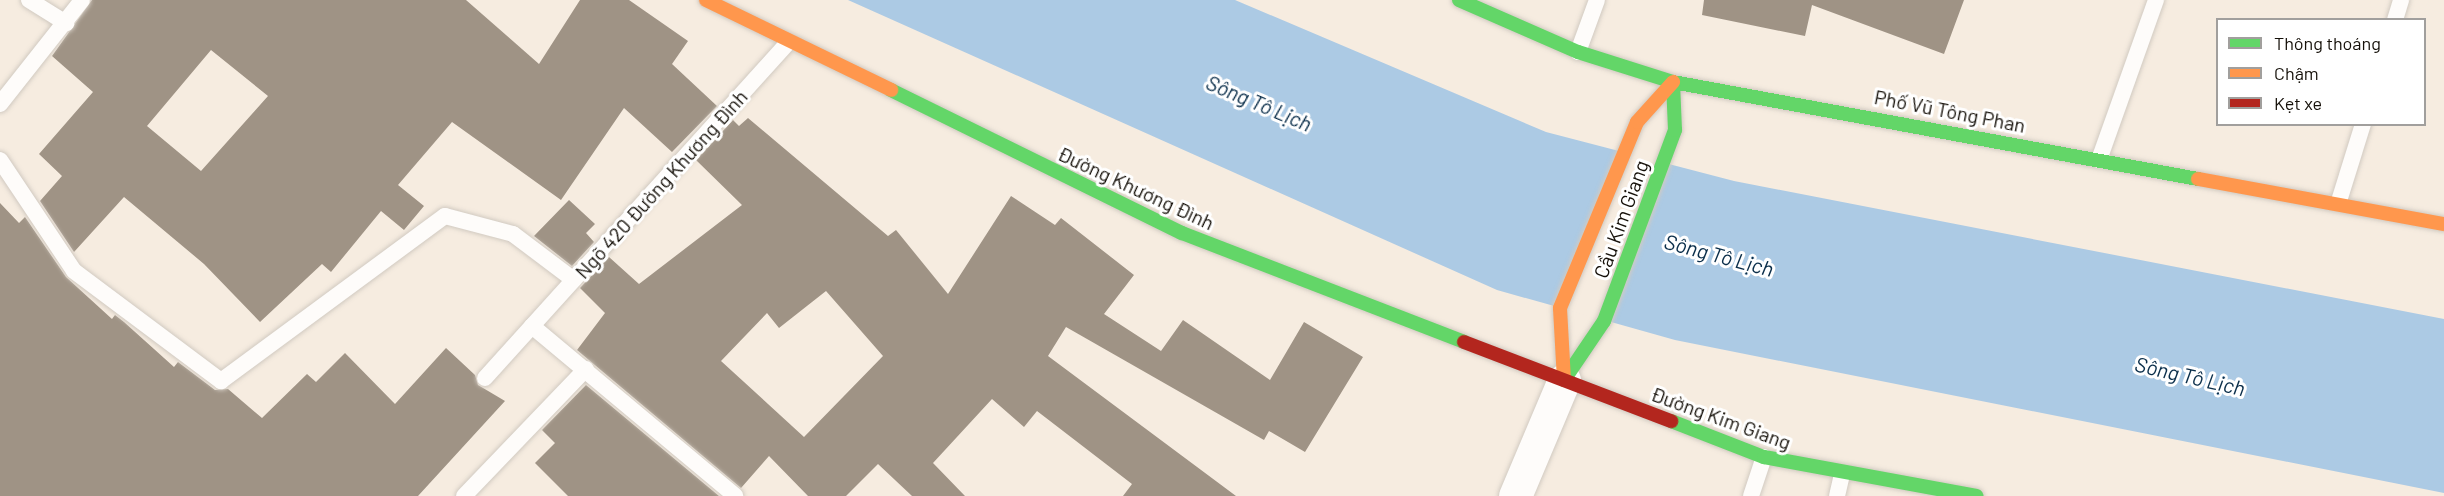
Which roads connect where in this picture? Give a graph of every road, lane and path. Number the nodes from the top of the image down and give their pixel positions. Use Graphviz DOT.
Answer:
graph roads {
  1 [pos="29,0"];
  2 [pos="82,0"];
  3 [pos="706,0"];
  4 [pos="1460,0"];
  5 [pos="1597,0"];
  6 [pos="2156,0"];
  7 [pos="2401,0"];
  8 [pos="2396,18"];
  9 [pos="66,23"];
  10 [pos="789,42"];
  11 [pos="1578,52"];
  12 [pos="1673,81"];
  13 [pos="0,104"];
  14 [pos="2362,126"];
  15 [pos="0,160"];
  16 [pos="2099,160"];
  17 [pos="2339,201"];
  18 [pos="2444,224"];
  19 [pos="574,280"];
  20 [pos="532,326"];
  21 [pos="586,369"];
  22 [pos="485,378"];
  23 [pos="1564,380"];
  24 [pos="1764,457"];
  25 [pos="1842,475"];
  26 [pos="1954,494"];
  27 [pos="464,496"];
  28 [pos="735,496"];
  29 [pos="1515,496"];
  30 [pos="1751,496"];
  31 [pos="1837,496"];
  32 [pos="1977,496"];
  1 -- 9 [label="lane"];
  2 -- 9 [label="lane"];
  3 -- 10 [label="main road, Đường Khương Đình"];
  4 -- 11 [label="main road, Phố Vũ Tông Phan"];
  5 -- 11 [label="lane"];
  6 -- 16 [label="lane"];
  7 -- 8 [label="lane"];
  9 -- 13 [label="lane"];
  10 -- 19 [label="lane, Ngõ 420 Đường Khương Đình"];
  10 -- 23 [label="main road, Đường Khương Đình"];
  11 -- 12 [label="main road, Phố Vũ Tông Phan"];
  12 -- 16 [label="main road, Phố Vũ Tông Phan"];
  12 -- 23 [label="main road, Cầu Kim Giang"];
  12 -- 23 [label="main road, Cầu Kim Giang"];
  14 -- 17 [label="lane"];
  15 -- 19 [label="lane"];
  16 -- 17 [label="main road, Phố Vũ Tông Phan"];
  17 -- 18 [label="main road, Phố Vũ Tông Phan"];
  19 -- 20 [label="lane, Ngõ 420 Đường Khương Đình"];
  20 -- 21 [label="lane"];
  20 -- 22 [label="lane, Ngõ 420 Đường Khương Đình"];
  21 -- 27 [label="lane"];
  21 -- 28 [label="lane"];
  23 -- 24 [label="main road, Đường Kim Giang"];
  23 -- 29 [label="street"];
  24 -- 25 [label="main road, Đường Kim Giang"];
  24 -- 30 [label="lane"];
  25 -- 26 [label="main road, Đường Kim Giang"];
  25 -- 31 [label="lane"];
  26 -- 32 [label="main road, Đường Kim Giang"];
}
